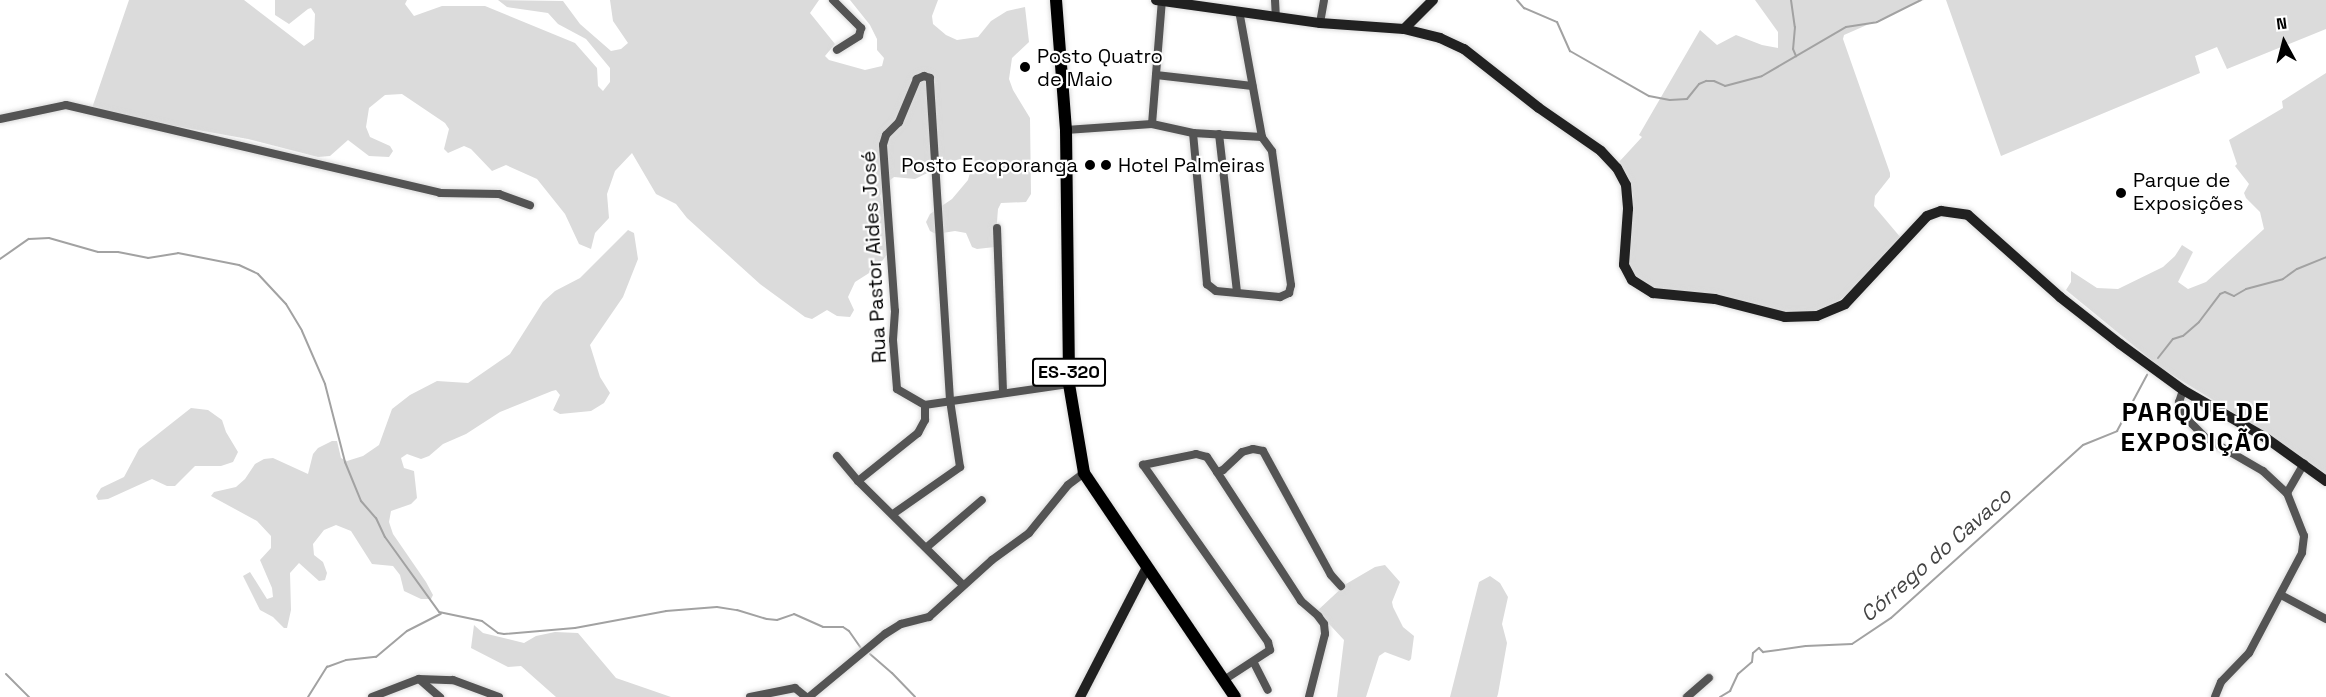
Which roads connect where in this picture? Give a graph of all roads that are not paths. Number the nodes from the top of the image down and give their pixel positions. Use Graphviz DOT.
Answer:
graph roads {
  1 [pos="833,0"];
  2 [pos="1056,0"];
  3 [pos="1156,0"];
  4 [pos="1162,0"];
  5 [pos="1275,0"];
  6 [pos="1324,0"];
  7 [pos="1433,0"];
  8 [pos="1239,11"];
  9 [pos="1276,17"];
  10 [pos="1320,23"];
  11 [pos="1404,29"];
  12 [pos="837,50"];
  13 [pos="1156,75"];
  14 [pos="1252,86"];
  15 [pos="0,119"];
  16 [pos="1152,124"];
  17 [pos="1066,130"];
  18 [pos="1193,133"];
  19 [pos="1219,134"];
  20 [pos="1262,137"];
  21 [pos="530,205"];
  22 [pos="997,228"];
  23 [pos="1237,292"];
  24 [pos="1069,384"];
  25 [pos="2183,390"];
  26 [pos="1003,392"];
  27 [pos="950,400"];
  28 [pos="925,405"];
  29 [pos="837,456"];
  30 [pos="2304,464"];
  31 [pos="1217,472"];
  32 [pos="1084,473"];
  33 [pos="858,481"];
  34 [pos="2326,481"];
  35 [pos="2287,493"];
  36 [pos="982,500"];
  37 [pos="893,514"];
  38 [pos="927,547"];
  39 [pos="1147,567"];
  40 [pos="963,585"];
  41 [pos="1341,586"];
  42 [pos="2281,595"];
  43 [pos="2326,619"];
  44 [pos="1254,663"];
  45 [pos="1709,678"];
  46 [pos="419,679"];
  47 [pos="1224,680"];
  48 [pos="1268,690"];
  49 [pos="372,697"];
  50 [pos="440,697"];
  51 [pos="499,697"];
  52 [pos="750,697"];
  53 [pos="808,697"];
  54 [pos="1080,697"];
  55 [pos="1235,697"];
  56 [pos="1309,697"];
  57 [pos="1687,697"];
  58 [pos="2215,697"];
  1 -- 12 [label="street"];
  2 -- 17 [label="main road, ES-320"];
  3 -- 4 [label="main road"];
  4 -- 8 [label="main road"];
  4 -- 13 [label="street"];
  5 -- 9 [label="street"];
  6 -- 10 [label="street"];
  7 -- 11 [label="main road"];
  8 -- 9 [label="main road"];
  8 -- 14 [label="street"];
  9 -- 10 [label="main road"];
  10 -- 11 [label="main road"];
  11 -- 25 [label="main road"];
  13 -- 14 [label="street"];
  13 -- 16 [label="street"];
  14 -- 20 [label="street"];
  15 -- 21 [label="street"];
  16 -- 17 [label="street"];
  16 -- 18 [label="street"];
  17 -- 24 [label="main road, ES-320"];
  18 -- 19 [label="street"];
  18 -- 23 [label="street"];
  19 -- 20 [label="street"];
  19 -- 23 [label="street"];
  20 -- 23 [label="street"];
  22 -- 26 [label="street"];
  24 -- 26 [label="street"];
  24 -- 32 [label="main road, ES-320"];
  25 -- 30 [label="main road"];
  25 -- 35 [label="street"];
  26 -- 27 [label="street"];
  27 -- 28 [label="street"];
  27 -- 28 [label="street, Rua Pastor Aides José"];
  27 -- 37 [label="street"];
  28 -- 33 [label="street"];
  29 -- 33 [label="street"];
  30 -- 34 [label="main road"];
  30 -- 35 [label="street"];
  31 -- 41 [label="street"];
  31 -- 44 [label="street"];
  31 -- 56 [label="street"];
  32 -- 39 [label="main road, ES-320"];
  32 -- 40 [label="street"];
  33 -- 37 [label="street"];
  35 -- 42 [label="street"];
  36 -- 38 [label="street"];
  37 -- 38 [label="street"];
  38 -- 40 [label="street"];
  39 -- 47 [label="main road, ES-320"];
  39 -- 54 [label="main road"];
  40 -- 53 [label="street"];
  42 -- 43 [label="street"];
  42 -- 58 [label="street"];
  44 -- 47 [label="street"];
  44 -- 48 [label="street"];
  45 -- 57 [label="street"];
  46 -- 49 [label="street"];
  46 -- 50 [label="street"];
  46 -- 51 [label="street"];
  47 -- 55 [label="main road, ES-320"];
  52 -- 53 [label="street"];
}
